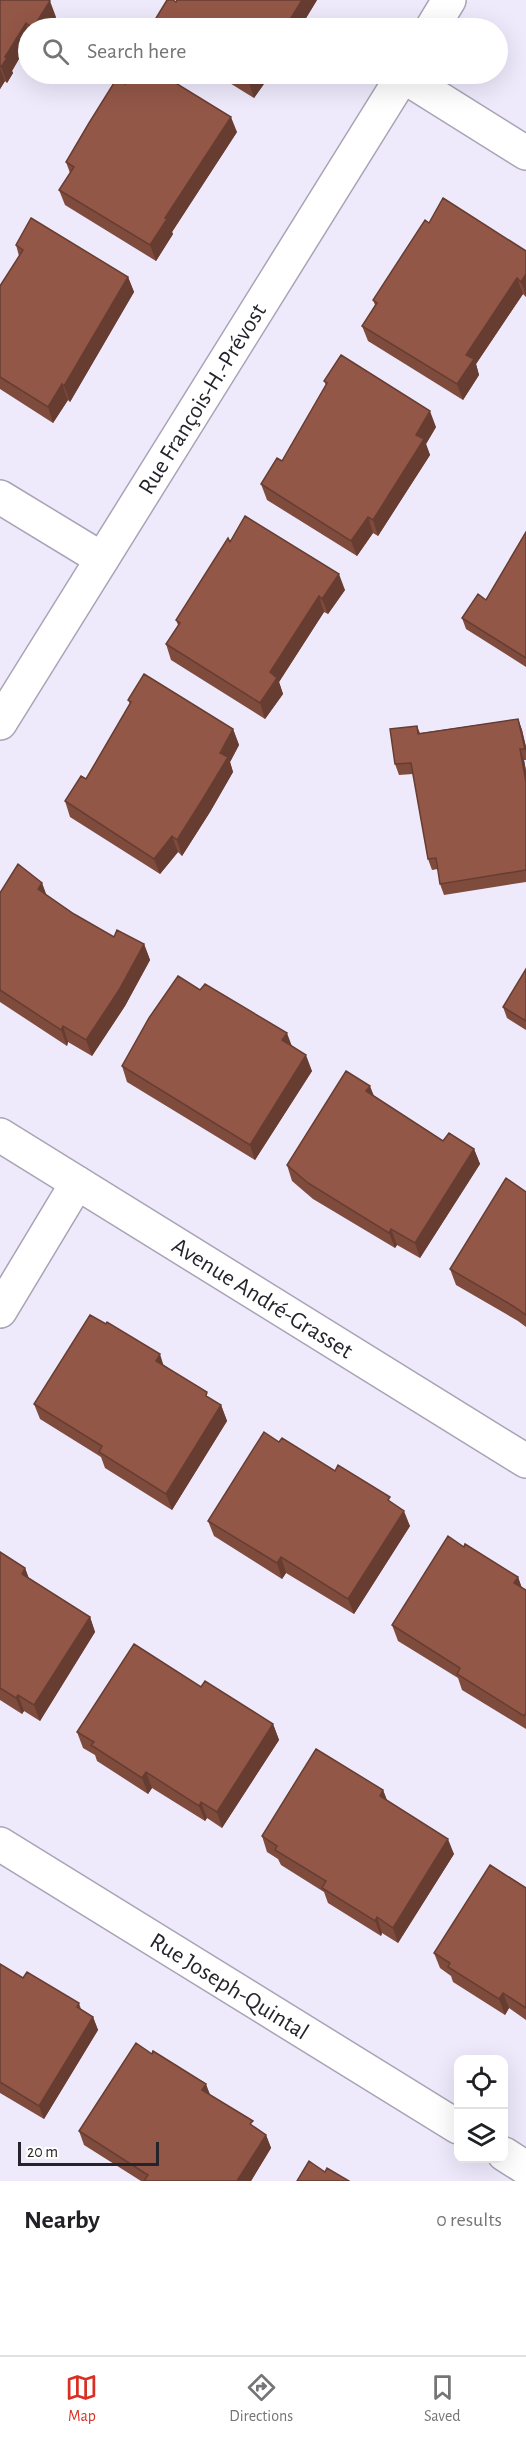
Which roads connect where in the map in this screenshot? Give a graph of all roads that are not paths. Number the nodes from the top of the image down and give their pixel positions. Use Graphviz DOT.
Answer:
graph roads {
  1 [pos="450,0"];
  2 [pos="438,18"];
  3 [pos="397,84"];
  4 [pos="417,84"];
  5 [pos="526,153"];
  6 [pos="0,497"];
  7 [pos="102,559"];
  8 [pos="0,723"];
  9 [pos="0,1135"];
  10 [pos="77,1183"];
  11 [pos="0,1311"];
  12 [pos="526,1461"];
  13 [pos="0,1844"];
  14 [pos="454,2124"];
  15 [pos="508,2157"];
  16 [pos="526,2168"];
  1 -- 2 [label="street"];
  3 -- 7 [label="street, Rue François-H.-Prévost"];
  4 -- 5 [label="street"];
  6 -- 7 [label="street"];
  7 -- 8 [label="street, Rue François-H.-Prévost"];
  9 -- 10 [label="street, Avenue André-Grasset"];
  10 -- 11 [label="street"];
  10 -- 12 [label="street, Avenue André-Grasset"];
  13 -- 14 [label="street, Rue Joseph-Quintal"];
  15 -- 16 [label="street"];
}
